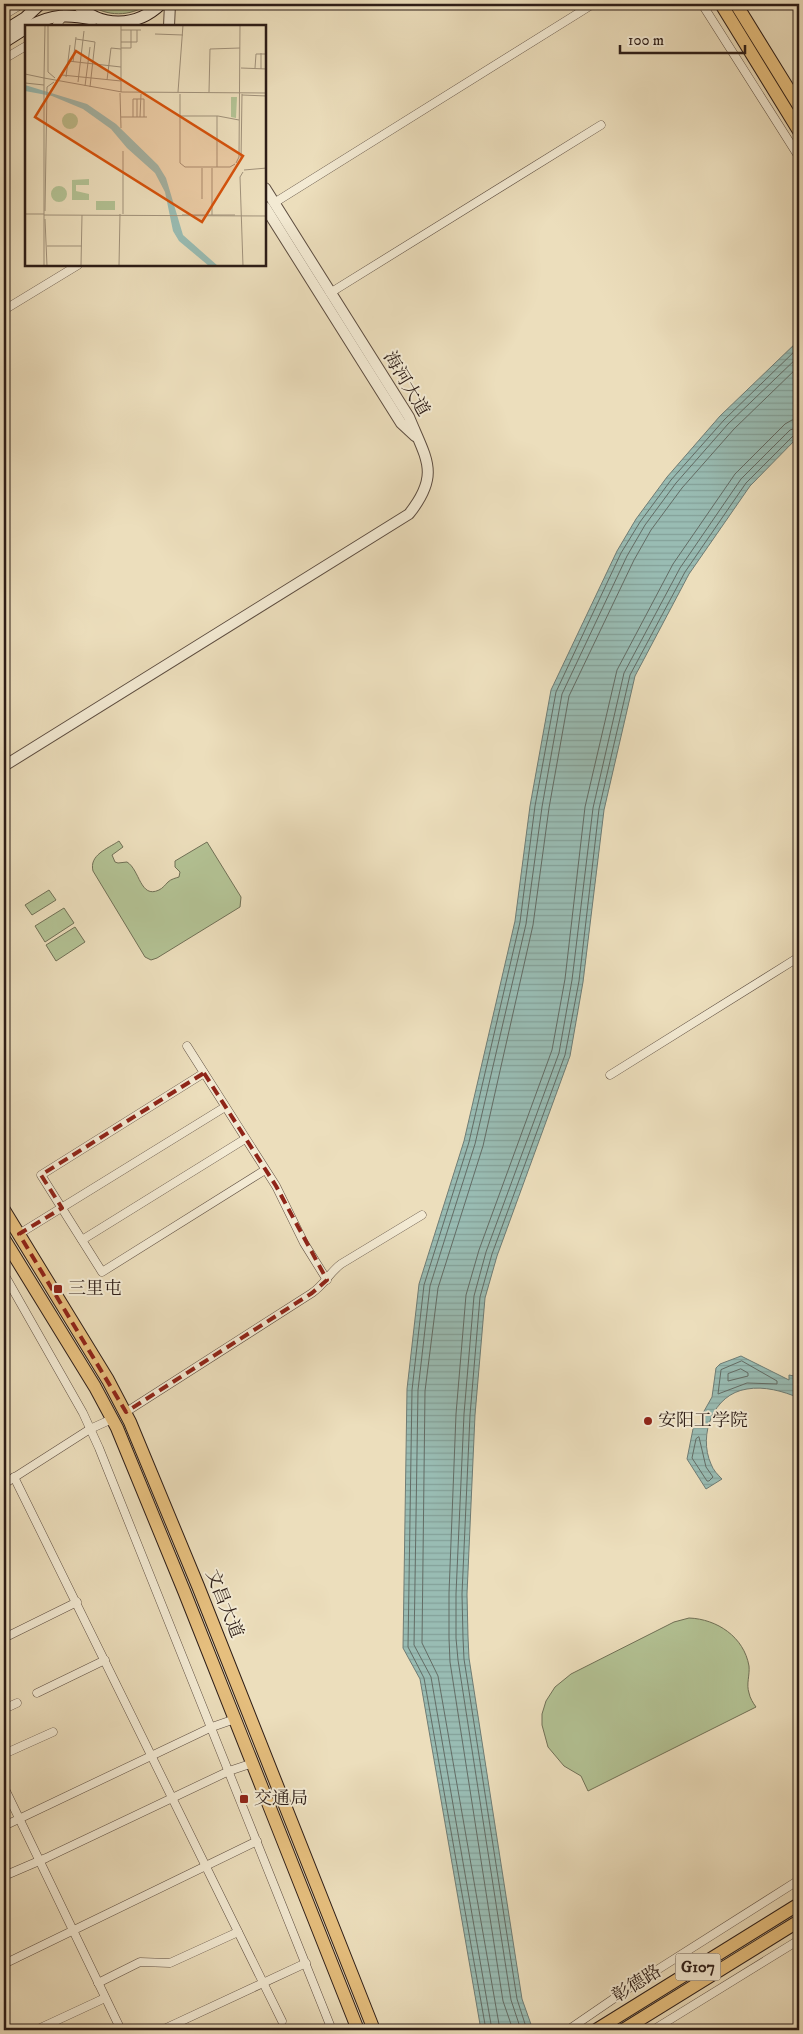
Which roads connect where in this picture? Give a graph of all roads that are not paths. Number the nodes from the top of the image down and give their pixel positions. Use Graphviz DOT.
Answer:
graph roads {
  1 [pos="22,4"];
  2 [pos="40,4"];
  3 [pos="77,4"];
  4 [pos="161,4"];
  5 [pos="170,4"];
  6 [pos="593,4"];
  7 [pos="702,4"];
  8 [pos="721,4"];
  9 [pos="736,4"];
  10 [pos="4,15"];
  11 [pos="64,15"];
  12 [pos="108,21"];
  13 [pos="32,25"];
  14 [pos="57,25"];
  15 [pos="124,25"];
  16 [pos="169,25"];
  17 [pos="25,29"];
  18 [pos="4,31"];
  19 [pos="4,42"];
  20 [pos="25,47"];
  21 [pos="4,60"];
  22 [pos="799,106"];
  23 [pos="601,125"];
  24 [pos="799,131"];
  25 [pos="799,157"];
  26 [pos="266,191"];
  27 [pos="270,205"];
  28 [pos="76,266"];
  29 [pos="330,293"];
  30 [pos="4,310"];
  31 [pos="418,438"];
  32 [pos="4,766"];
  33 [pos="799,957"];
  34 [pos="187,1046"];
  35 [pos="204,1073"];
  36 [pos="610,1075"];
  37 [pos="225,1107"];
  38 [pos="245,1139"];
  39 [pos="266,1170"];
  40 [pos="62,1208"];
  41 [pos="4,1210"];
  42 [pos="422,1215"];
  43 [pos="19,1234"];
  44 [pos="4,1239"];
  45 [pos="82,1240"];
  46 [pos="4,1274"];
  47 [pos="327,1280"];
  48 [pos="126,1412"];
  49 [pos="112,1419"];
  50 [pos="90,1429"];
  51 [pos="14,1477"];
  52 [pos="4,1484"];
  53 [pos="76,1602"];
  54 [pos="4,1638"];
  55 [pos="105,1660"];
  56 [pos="37,1693"];
  57 [pos="17,1703"];
  58 [pos="4,1709"];
  59 [pos="235,1719"];
  60 [pos="212,1727"];
  61 [pos="53,1732"];
  62 [pos="4,1754"];
  63 [pos="152,1755"];
  64 [pos="253,1763"];
  65 [pos="229,1771"];
  66 [pos="4,1787"];
  67 [pos="173,1798"];
  68 [pos="19,1819"];
  69 [pos="4,1826"];
  70 [pos="257,1841"];
  71 [pos="39,1861"];
  72 [pos="206,1866"];
  73 [pos="4,1876"];
  74 [pos="799,1880"];
  75 [pos="799,1904"];
  76 [pos="799,1921"];
  77 [pos="73,1930"];
  78 [pos="238,1932"];
  79 [pos="799,1940"];
  80 [pos="306,1963"];
  81 [pos="4,1964"];
  82 [pos="98,1983"];
  83 [pos="263,1983"];
  84 [pos="105,1998"];
  85 [pos="282,2021"];
  86 [pos="36,2030"];
  87 [pos="121,2030"];
  88 [pos="162,2030"];
  89 [pos="332,2030"];
  90 [pos="358,2030"];
  91 [pos="374,2030"];
  92 [pos="568,2030"];
  93 [pos="596,2030"];
  94 [pos="623,2030"];
  95 [pos="653,2030"];
  1 -- 10 [label="street"];
  2 -- 18 [label="main road"];
  3 -- 12 [label="main road"];
  4 -- 12 [label="main road"];
  5 -- 16 [label="street"];
  6 -- 27 [label="street"];
  7 -- 25 [label="street"];
  8 -- 24 [label="main road"];
  9 -- 22 [label="main road"];
  11 -- 12 [label="main road"];
  11 -- 13 [label="main road"];
  11 -- 14 [label="street"];
  12 -- 15 [label="street"];
  17 -- 19 [label="main road"];
  20 -- 21 [label="street"];
  23 -- 29 [label="street"];
  26 -- 27 [label="street, 海河大道"];
  27 -- 29 [label="street, 海河大道"];
  27 -- 31 [label="street, 海河大道"];
  28 -- 30 [label="street"];
  29 -- 31 [label="street, 海河大道"];
  31 -- 32 [label="street"];
  33 -- 36 [label="street"];
  34 -- 35 [label="street"];
  35 -- 37 [label="street"];
  35 -- 40 [label="street"];
  37 -- 38 [label="street"];
  37 -- 40 [label="street"];
  38 -- 39 [label="street"];
  38 -- 45 [label="street"];
  39 -- 45 [label="street"];
  39 -- 47 [label="street"];
  40 -- 43 [label="street"];
  40 -- 45 [label="street"];
  41 -- 43 [label="main road, 文昌大道"];
  42 -- 47 [label="street"];
  43 -- 48 [label="main road, 文昌大道"];
  44 -- 49 [label="main road, 文昌大道"];
  46 -- 50 [label="street"];
  47 -- 48 [label="street"];
  48 -- 91 [label="main road, 文昌大道"];
  49 -- 50 [label="street"];
  49 -- 59 [label="main road, 文昌大道"];
  50 -- 51 [label="street"];
  50 -- 60 [label="street"];
  51 -- 52 [label="street"];
  51 -- 53 [label="street"];
  53 -- 54 [label="street"];
  53 -- 55 [label="street"];
  55 -- 56 [label="street"];
  55 -- 63 [label="street"];
  57 -- 58 [label="street"];
  59 -- 60 [label="street"];
  59 -- 64 [label="main road, 文昌大道"];
  60 -- 63 [label="street"];
  60 -- 65 [label="street"];
  61 -- 62 [label="street"];
  63 -- 67 [label="street"];
  63 -- 68 [label="street"];
  64 -- 65 [label="street"];
  64 -- 90 [label="main road, 文昌大道"];
  65 -- 67 [label="street"];
  65 -- 70 [label="street"];
  66 -- 68 [label="street"];
  67 -- 71 [label="street"];
  67 -- 72 [label="street"];
  68 -- 69 [label="street"];
  68 -- 71 [label="street"];
  70 -- 72 [label="street"];
  70 -- 80 [label="street"];
  71 -- 73 [label="street"];
  71 -- 77 [label="street"];
  72 -- 77 [label="street"];
  72 -- 78 [label="street"];
  74 -- 92 [label="street"];
  75 -- 93 [label="main road, 彰德路 / G107"];
  76 -- 94 [label="main road, 彰德路 / G107"];
  77 -- 81 [label="street"];
  77 -- 82 [label="street"];
  78 -- 82 [label="street"];
  78 -- 83 [label="street"];
  79 -- 95 [label="street"];
  80 -- 83 [label="street"];
  80 -- 89 [label="street"];
  82 -- 84 [label="street"];
  83 -- 85 [label="street"];
  83 -- 88 [label="street"];
  84 -- 86 [label="street"];
  84 -- 87 [label="street"];
}
